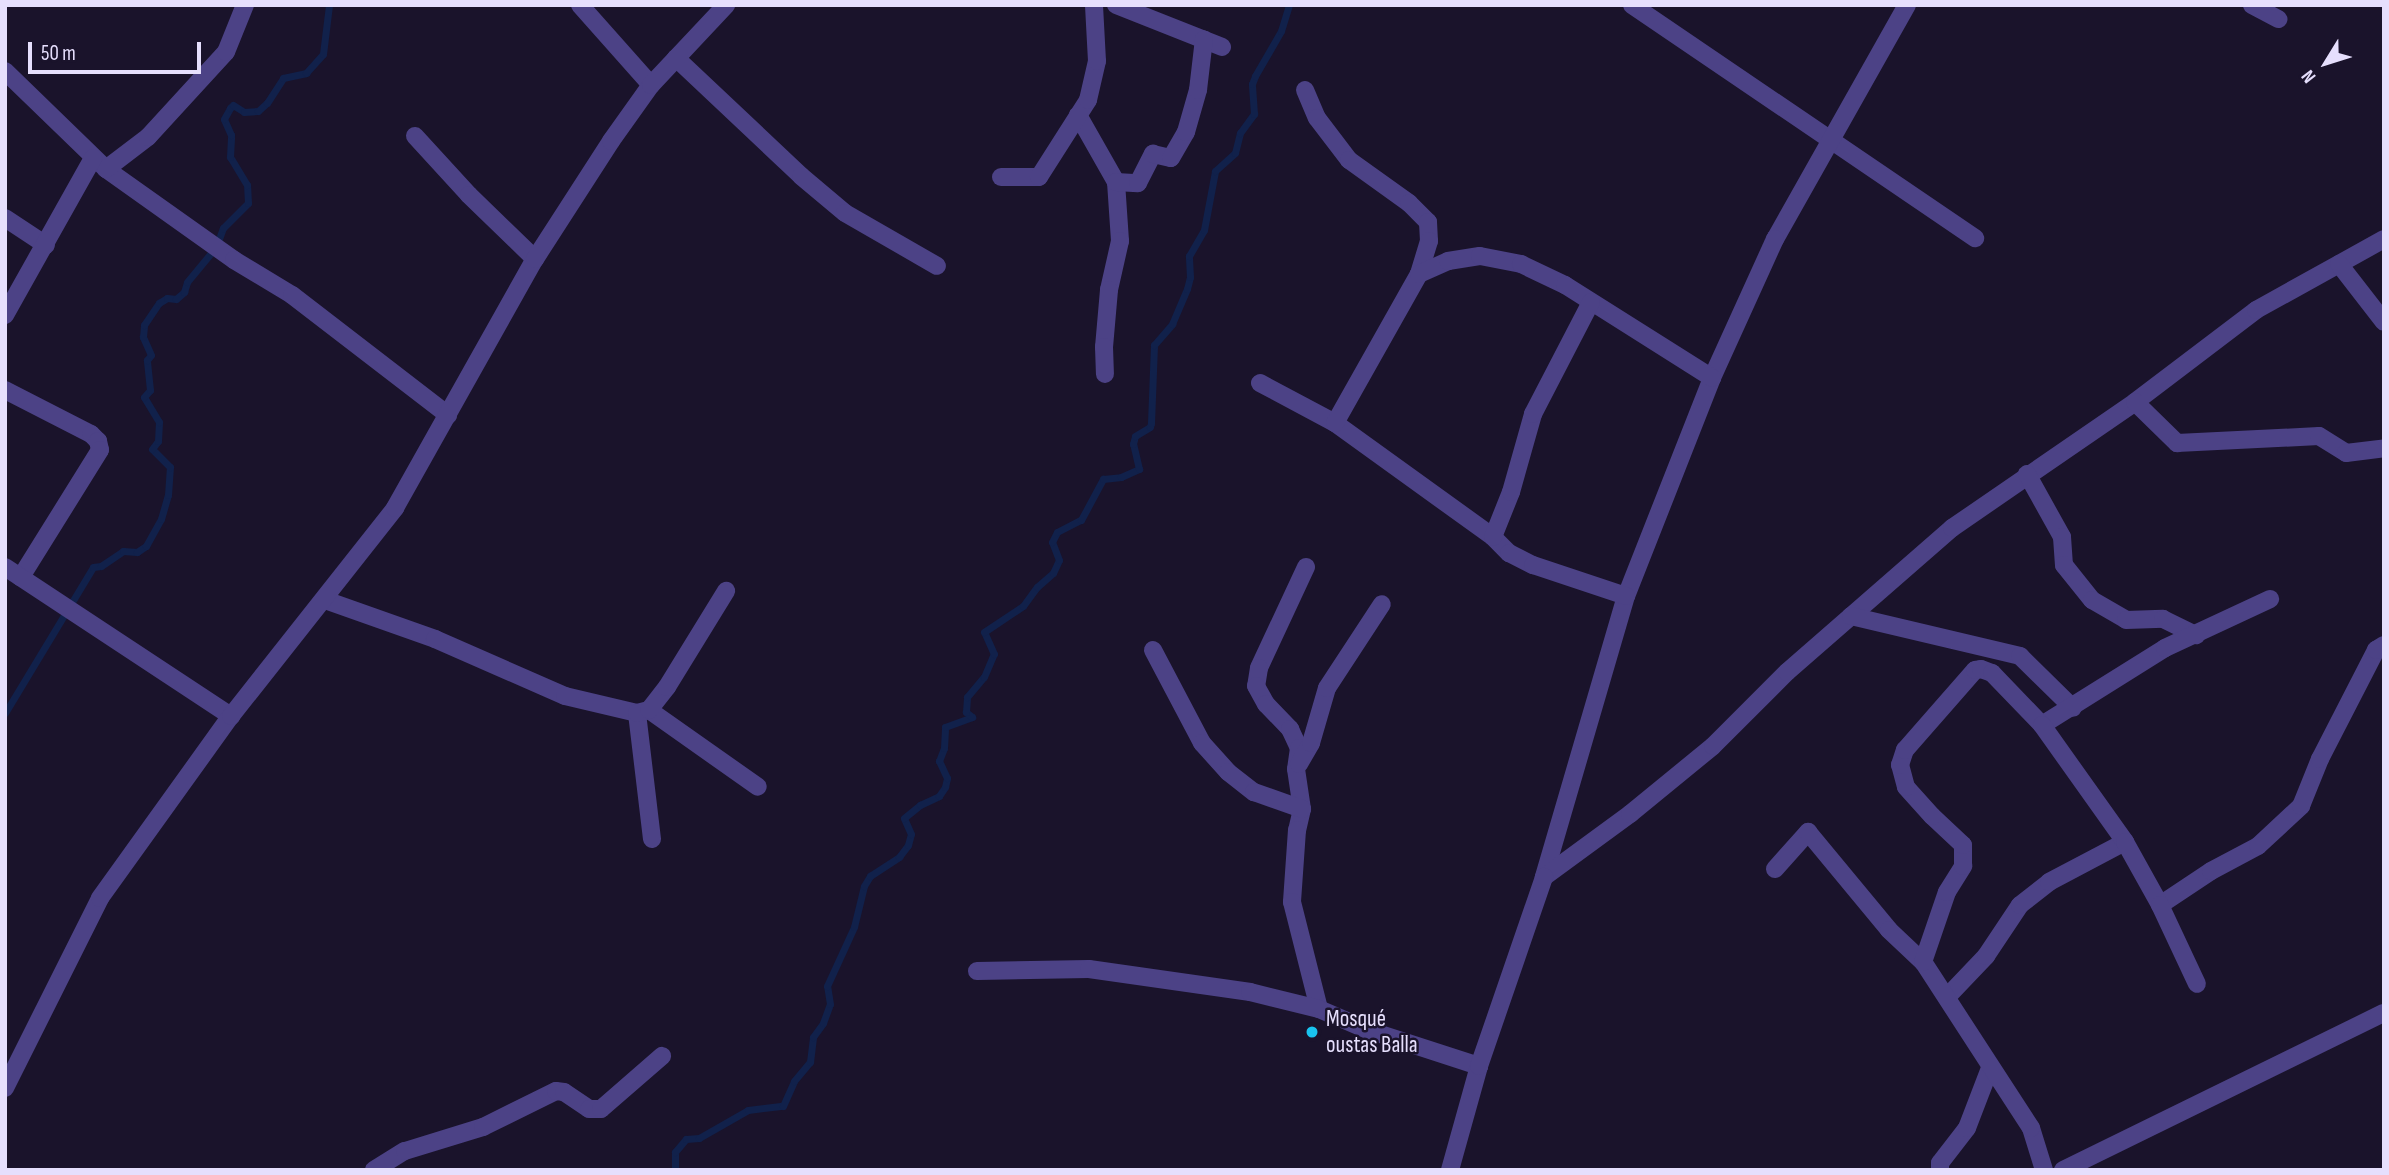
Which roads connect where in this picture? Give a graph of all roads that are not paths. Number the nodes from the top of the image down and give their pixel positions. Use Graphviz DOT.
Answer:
graph roads {
  1 [pos="245,5"];
  2 [pos="580,5"];
  3 [pos="726,5"];
  4 [pos="1094,5"];
  5 [pos="1116,5"];
  6 [pos="1632,5"];
  7 [pos="1907,5"];
  8 [pos="2252,5"];
  9 [pos="2278,19"];
  10 [pos="1204,39"];
  11 [pos="1222,47"];
  12 [pos="676,58"];
  13 [pos="5,71"];
  14 [pos="651,85"];
  15 [pos="1305,90"];
  16 [pos="1078,115"];
  17 [pos="415,136"];
  18 [pos="1830,139"];
  19 [pos="99,164"];
  20 [pos="1001,177"];
  21 [pos="1116,182"];
  22 [pos="5,218"];
  23 [pos="1975,238"];
  24 [pos="2384,239"];
  25 [pos="47,245"];
  26 [pos="535,259"];
  27 [pos="2339,264"];
  28 [pos="937,266"];
  29 [pos="1419,274"];
  30 [pos="1591,302"];
  31 [pos="5,315"];
  32 [pos="2384,322"];
  33 [pos="1105,374"];
  34 [pos="1712,378"];
  35 [pos="1260,383"];
  36 [pos="5,390"];
  37 [pos="2135,402"];
  38 [pos="448,415"];
  39 [pos="1335,423"];
  40 [pos="2384,448"];
  41 [pos="2027,474"];
  42 [pos="1493,537"];
  43 [pos="5,566"];
  44 [pos="1306,567"];
  45 [pos="21,577"];
  46 [pos="726,591"];
  47 [pos="1626,596"];
  48 [pos="2270,599"];
  49 [pos="325,600"];
  50 [pos="1382,604"];
  51 [pos="1852,616"];
  52 [pos="2196,635"];
  53 [pos="2384,645"];
  54 [pos="1153,650"];
  55 [pos="2073,708"];
  56 [pos="643,712"];
  57 [pos="231,716"];
  58 [pos="2042,725"];
  59 [pos="1296,769"];
  60 [pos="758,787"];
  61 [pos="1302,809"];
  62 [pos="652,838"];
  63 [pos="2125,842"];
  64 [pos="1775,869"];
  65 [pos="1544,877"];
  66 [pos="2161,905"];
  67 [pos="1923,962"];
  68 [pos="977,971"];
  69 [pos="2197,984"];
  70 [pos="1947,997"];
  71 [pos="1319,1009"];
  72 [pos="2384,1013"];
  73 [pos="662,1056"];
  74 [pos="1479,1066"];
  75 [pos="1990,1068"];
  76 [pos="5,1088"];
  77 [pos="374,1170"];
  78 [pos="1450,1170"];
  79 [pos="1940,1170"];
  80 [pos="2044,1170"];
  81 [pos="2063,1170"];
  1 -- 19 [label="street"];
  2 -- 14 [label="street"];
  3 -- 12 [label="street"];
  4 -- 16 [label="street"];
  5 -- 10 [label="street"];
  6 -- 18 [label="street"];
  7 -- 18 [label="street"];
  8 -- 9 [label="street"];
  10 -- 11 [label="street"];
  10 -- 21 [label="street"];
  12 -- 14 [label="street"];
  12 -- 28 [label="street"];
  13 -- 19 [label="street"];
  14 -- 26 [label="street"];
  15 -- 29 [label="street"];
  16 -- 20 [label="street"];
  16 -- 21 [label="street"];
  17 -- 26 [label="street"];
  18 -- 23 [label="street"];
  18 -- 34 [label="street"];
  19 -- 25 [label="street"];
  19 -- 38 [label="street"];
  21 -- 33 [label="street"];
  22 -- 25 [label="street"];
  24 -- 27 [label="street"];
  25 -- 31 [label="street"];
  26 -- 38 [label="street"];
  27 -- 32 [label="street"];
  27 -- 37 [label="street"];
  29 -- 30 [label="street"];
  29 -- 39 [label="street"];
  30 -- 34 [label="street"];
  30 -- 42 [label="street"];
  34 -- 47 [label="street"];
  35 -- 39 [label="street"];
  36 -- 45 [label="street"];
  37 -- 40 [label="street"];
  37 -- 41 [label="street"];
  38 -- 49 [label="street"];
  39 -- 42 [label="street"];
  41 -- 51 [label="street"];
  41 -- 52 [label="street"];
  42 -- 47 [label="street"];
  43 -- 45 [label="street"];
  44 -- 59 [label="street"];
  45 -- 57 [label="street"];
  46 -- 56 [label="street"];
  47 -- 65 [label="street"];
  48 -- 52 [label="street"];
  49 -- 56 [label="street"];
  49 -- 57 [label="street"];
  50 -- 59 [label="street"];
  51 -- 55 [label="street"];
  51 -- 65 [label="street"];
  52 -- 55 [label="street"];
  53 -- 66 [label="street"];
  54 -- 61 [label="street"];
  55 -- 58 [label="street"];
  56 -- 60 [label="street"];
  56 -- 62 [label="street"];
  57 -- 76 [label="street"];
  58 -- 63 [label="street"];
  58 -- 67 [label="street"];
  59 -- 61 [label="street"];
  61 -- 71 [label="street"];
  63 -- 66 [label="street"];
  63 -- 70 [label="street"];
  64 -- 67 [label="street"];
  65 -- 74 [label="street"];
  66 -- 69 [label="street"];
  67 -- 70 [label="street"];
  68 -- 71 [label="street"];
  70 -- 75 [label="street"];
  71 -- 74 [label="street"];
  72 -- 81 [label="street"];
  73 -- 77 [label="street"];
  74 -- 78 [label="street"];
  75 -- 79 [label="street"];
  75 -- 80 [label="street"];
}
